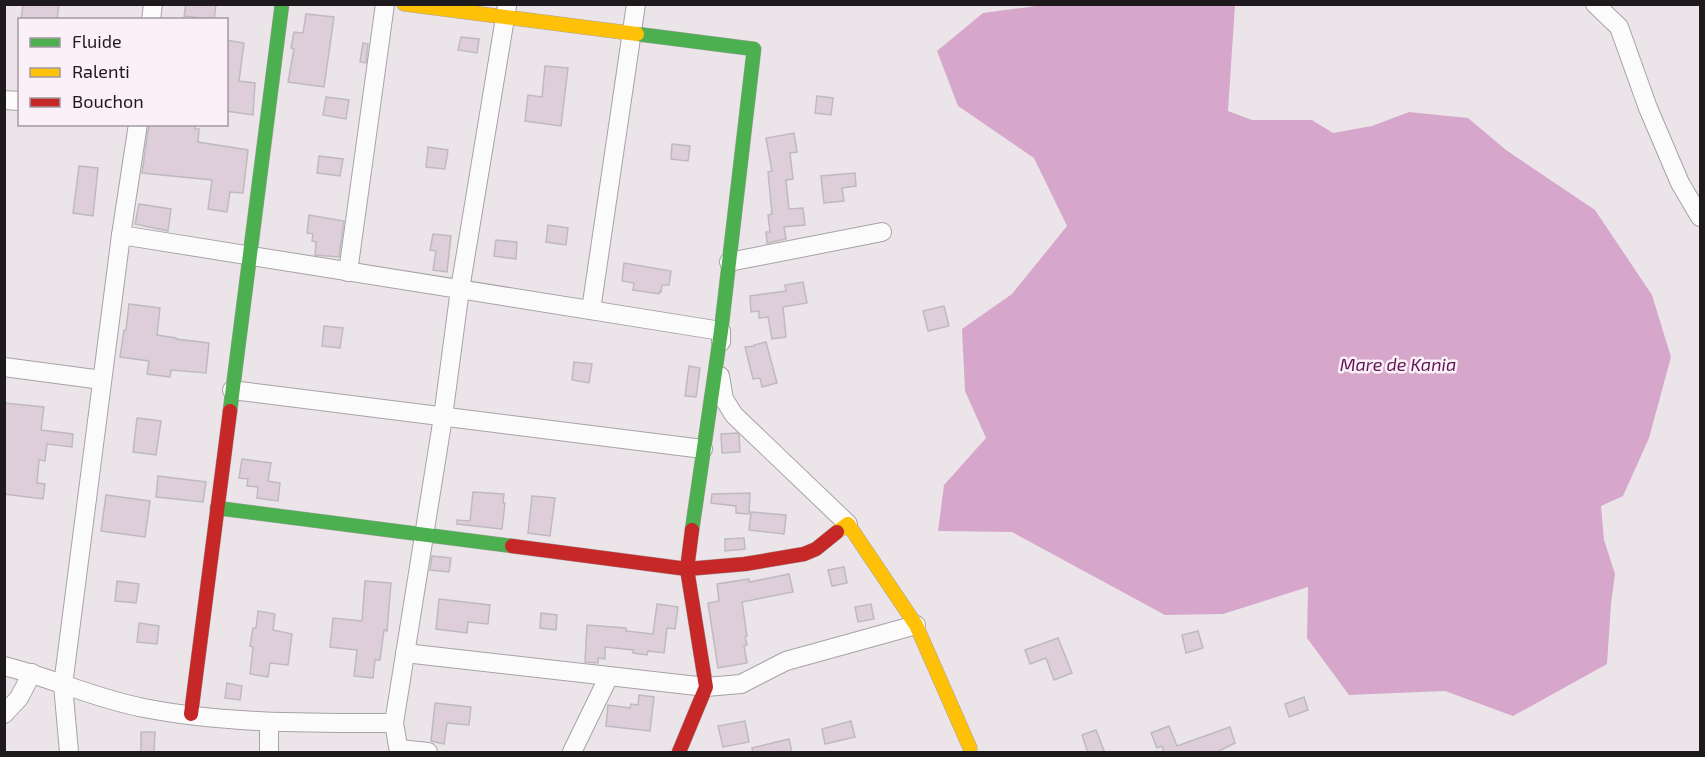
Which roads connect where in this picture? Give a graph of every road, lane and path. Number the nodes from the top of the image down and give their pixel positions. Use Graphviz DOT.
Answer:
graph roads {
  1 [pos="282,4"];
  2 [pos="385,4"];
  3 [pos="404,4"];
  4 [pos="636,4"];
  5 [pos="1600,7"];
  6 [pos="507,11"];
  7 [pos="632,34"];
  8 [pos="138,126"];
  9 [pos="1701,217"];
  10 [pos="882,231"];
  11 [pos="121,235"];
  12 [pos="250,256"];
  13 [pos="729,262"];
  14 [pos="348,272"];
  15 [pos="460,289"];
  16 [pos="591,310"];
  17 [pos="721,331"];
  18 [pos="4,368"];
  19 [pos="102,380"];
  20 [pos="232,390"];
  21 [pos="442,417"];
  22 [pos="703,449"];
  23 [pos="217,508"];
  24 [pos="848,524"];
  25 [pos="424,535"];
  26 [pos="687,569"];
  27 [pos="916,625"];
  28 [pos="405,653"];
  29 [pos="4,666"];
  30 [pos="32,673"];
  31 [pos="609,676"];
  32 [pos="63,685"];
  33 [pos="706,687"];
  34 [pos="4,714"];
  35 [pos="191,714"];
  36 [pos="269,722"];
  37 [pos="394,723"];
  38 [pos="399,751"];
  39 [pos="966,751"];
  40 [pos="69,753"];
  41 [pos="269,753"];
  42 [pos="428,753"];
  43 [pos="572,753"];
  44 [pos="679,753"];
  1 -- 12 [label="street"];
  2 -- 14 [label="street"];
  3 -- 6 [label="street"];
  4 -- 7 [label="street"];
  5 -- 9 [label="street"];
  6 -- 7 [label="street"];
  6 -- 15 [label="street"];
  7 -- 13 [label="street"];
  7 -- 16 [label="street"];
  8 -- 11 [label="street"];
  10 -- 13 [label="street"];
  11 -- 12 [label="street"];
  11 -- 19 [label="street"];
  12 -- 14 [label="street"];
  12 -- 20 [label="street"];
  13 -- 17 [label="street"];
  14 -- 15 [label="street"];
  15 -- 16 [label="street"];
  15 -- 21 [label="street"];
  16 -- 17 [label="street"];
  17 -- 22 [label="street"];
  17 -- 24 [label="street"];
  18 -- 19 [label="street"];
  19 -- 32 [label="street"];
  20 -- 21 [label="street"];
  20 -- 23 [label="street"];
  21 -- 22 [label="street"];
  21 -- 25 [label="street"];
  22 -- 26 [label="street"];
  23 -- 25 [label="street"];
  23 -- 35 [label="street"];
  24 -- 26 [label="street"];
  24 -- 27 [label="street"];
  25 -- 26 [label="street"];
  25 -- 28 [label="street"];
  26 -- 33 [label="street"];
  27 -- 33 [label="street"];
  27 -- 39 [label="street"];
  28 -- 31 [label="street"];
  28 -- 37 [label="street"];
  29 -- 30 [label="street"];
  30 -- 32 [label="street"];
  30 -- 34 [label="street"];
  31 -- 33 [label="street"];
  31 -- 43 [label="street"];
  32 -- 35 [label="street"];
  32 -- 40 [label="street"];
  33 -- 44 [label="street"];
  35 -- 36 [label="street"];
  36 -- 37 [label="street"];
  36 -- 41 [label="street"];
  37 -- 38 [label="street"];
  38 -- 42 [label="street"];
}
